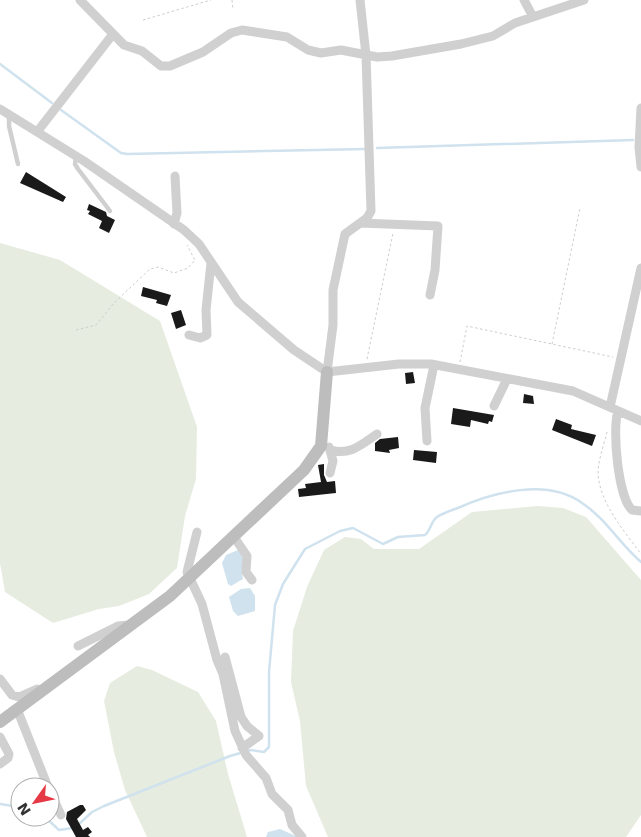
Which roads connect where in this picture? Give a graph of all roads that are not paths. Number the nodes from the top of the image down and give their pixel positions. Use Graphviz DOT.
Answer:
graph roads {
  1 [pos="80,0"];
  2 [pos="360,0"];
  3 [pos="524,0"];
  4 [pos="584,0"];
  5 [pos="532,17"];
  6 [pos="112,34"];
  7 [pos="366,55"];
  8 [pos="0,108"];
  9 [pos="641,108"];
  10 [pos="10,114"];
  11 [pos="37,132"];
  12 [pos="76,156"];
  13 [pos="18,164"];
  14 [pos="641,167"];
  15 [pos="175,176"];
  16 [pos="110,210"];
  17 [pos="360,223"];
  18 [pos="174,224"];
  19 [pos="211,263"];
  20 [pos="641,268"];
  21 [pos="430,295"];
  22 [pos="189,335"];
  23 [pos="434,365"];
  24 [pos="327,372"];
  25 [pos="507,379"];
  26 [pos="494,406"];
  27 [pos="614,409"];
  28 [pos="641,421"];
  29 [pos="377,434"];
  30 [pos="427,441"];
  31 [pos="327,446"];
  32 [pos="330,473"];
  33 [pos="641,511"];
  34 [pos="197,532"];
  35 [pos="234,537"];
  36 [pos="191,578"];
  37 [pos="252,580"];
  38 [pos="134,624"];
  39 [pos="78,646"];
  40 [pos="225,657"];
  41 [pos="0,679"];
  42 [pos="40,693"];
  43 [pos="18,709"];
  44 [pos="0,722"];
  45 [pos="0,737"];
  46 [pos="242,748"];
  47 [pos="0,764"];
  48 [pos="44,777"];
  49 [pos="302,837"];
  1 -- 6 [label="street"];
  2 -- 7 [label="street"];
  3 -- 5 [label="street"];
  4 -- 5 [label="street"];
  5 -- 7 [label="street"];
  6 -- 7 [label="street"];
  6 -- 11 [label="street"];
  7 -- 17 [label="street"];
  8 -- 10 [label="street"];
  9 -- 14 [label="street"];
  10 -- 11 [label="street"];
  10 -- 13 [label="lane"];
  11 -- 12 [label="street"];
  12 -- 16 [label="lane"];
  12 -- 18 [label="street"];
  15 -- 18 [label="street"];
  17 -- 21 [label="street"];
  17 -- 24 [label="street"];
  18 -- 19 [label="street"];
  19 -- 22 [label="street"];
  19 -- 24 [label="street"];
  20 -- 27 [label="street"];
  23 -- 24 [label="street"];
  23 -- 25 [label="street"];
  23 -- 30 [label="street"];
  24 -- 31 [label="street"];
  25 -- 26 [label="street"];
  25 -- 27 [label="street"];
  27 -- 28 [label="street"];
  27 -- 33 [label="street"];
  29 -- 31 [label="street"];
  31 -- 32 [label="street"];
  31 -- 35 [label="street"];
  34 -- 36 [label="street"];
  35 -- 36 [label="street"];
  35 -- 37 [label="street"];
  36 -- 38 [label="street"];
  36 -- 46 [label="street"];
  38 -- 39 [label="street"];
  38 -- 42 [label="street"];
  40 -- 46 [label="street"];
  41 -- 42 [label="street"];
  42 -- 43 [label="street"];
  43 -- 44 [label="street"];
  43 -- 48 [label="street"];
  45 -- 47 [label="street"];
  46 -- 49 [label="street"];
}
